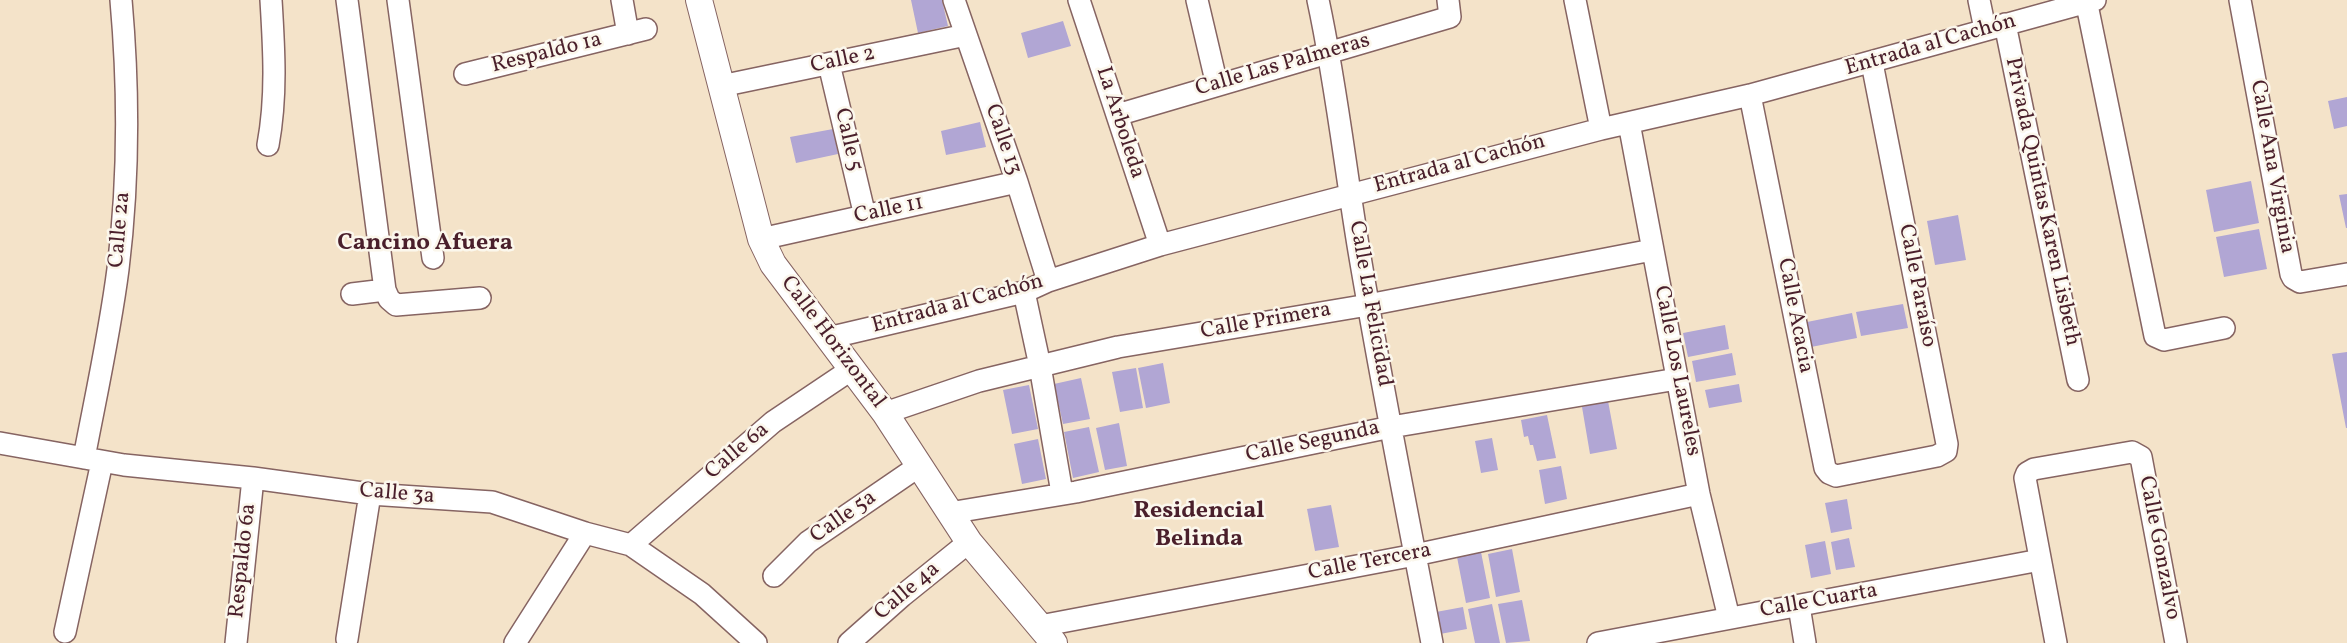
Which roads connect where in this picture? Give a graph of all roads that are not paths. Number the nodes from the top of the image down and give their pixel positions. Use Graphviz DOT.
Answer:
graph roads {
  1 [pos="121,0"];
  2 [pos="271,0"];
  3 [pos="347,0"];
  4 [pos="398,0"];
  5 [pos="622,0"];
  6 [pos="699,0"];
  7 [pos="954,0"];
  8 [pos="1079,0"];
  9 [pos="1197,0"];
  10 [pos="1318,0"];
  11 [pos="1575,0"];
  12 [pos="1979,0"];
  13 [pos="2240,0"];
  14 [pos="2089,1"];
  15 [pos="1449,8"];
  16 [pos="1995,27"];
  17 [pos="966,35"];
  18 [pos="1329,52"];
  19 [pos="1872,63"];
  20 [pos="829,64"];
  21 [pos="465,74"];
  22 [pos="721,86"];
  23 [pos="1217,86"];
  24 [pos="1750,95"];
  25 [pos="1117,115"];
  26 [pos="1629,123"];
  27 [pos="1600,129"];
  28 [pos="268,145"];
  29 [pos="1017,182"];
  30 [pos="1349,194"];
  31 [pos="865,216"];
  32 [pos="761,239"];
  33 [pos="1160,245"];
  34 [pos="1652,250"];
  35 [pos="433,258"];
  36 [pos="2347,274"];
  37 [pos="1048,281"];
  38 [pos="385,290"];
  39 [pos="1024,292"];
  40 [pos="352,294"];
  41 [pos="480,298"];
  42 [pos="1368,305"];
  43 [pos="2224,328"];
  44 [pos="828,338"];
  45 [pos="1040,366"];
  46 [pos="852,369"];
  47 [pos="1677,379"];
  48 [pos="2078,380"];
  49 [pos="885,412"];
  50 [pos="1391,427"];
  51 [pos="0,443"];
  52 [pos="93,460"];
  53 [pos="1890,465"];
  54 [pos="918,466"];
  55 [pos="253,478"];
  56 [pos="370,494"];
  57 [pos="1062,494"];
  58 [pos="1699,494"];
  59 [pos="949,513"];
  60 [pos="585,533"];
  61 [pos="969,542"];
  62 [pos="631,545"];
  63 [pos="1415,555"];
  64 [pos="2040,560"];
  65 [pos="774,576"];
  66 [pos="1799,606"];
  67 [pos="1729,618"];
  68 [pos="65,632"];
  69 [pos="1047,634"];
  70 [pos="1677,636"];
  71 [pos="346,639"];
  72 [pos="236,643"];
  73 [pos="515,643"];
  74 [pos="756,643"];
  75 [pos="849,643"];
  76 [pos="1432,643"];
  77 [pos="1598,643"];
  78 [pos="1805,643"];
  79 [pos="2056,643"];
  80 [pos="2176,643"];
  1 -- 52 [label="street, Calle 2a"];
  2 -- 28 [label="street"];
  3 -- 38 [label="street"];
  4 -- 35 [label="street"];
  5 -- 21 [label="street, Respaldo 1a"];
  6 -- 22 [label="main road, Calle Horizontal"];
  7 -- 17 [label="street, Calle 13"];
  8 -- 25 [label="street, La Arboleda"];
  9 -- 23 [label="street"];
  10 -- 18 [label="street, Calle La Felicidad"];
  11 -- 27 [label="street"];
  12 -- 16 [label="street, Privada Quintas Karen Lisbeth"];
  13 -- 36 [label="street, Calle Ana Virginia"];
  14 -- 16 [label="street, Entrada al Cachón"];
  14 -- 43 [label="street"];
  15 -- 18 [label="street, Calle Las Palmeras"];
  16 -- 19 [label="street, Entrada al Cachón"];
  16 -- 48 [label="street, Privada Quintas Karen Lisbeth"];
  17 -- 20 [label="street, Calle 2"];
  17 -- 29 [label="street, Calle 13"];
  18 -- 23 [label="street, Calle Las Palmeras"];
  18 -- 30 [label="street, Calle La Felicidad"];
  19 -- 24 [label="street, Entrada al Cachón"];
  19 -- 53 [label="street, Calle Paraíso"];
  20 -- 22 [label="street, Calle 2"];
  20 -- 31 [label="street, Calle 5"];
  22 -- 32 [label="main road, Calle Horizontal"];
  23 -- 25 [label="street, Calle Las Palmeras"];
  24 -- 26 [label="street, Entrada al Cachón"];
  24 -- 53 [label="street, Calle Acacia"];
  25 -- 33 [label="street, La Arboleda"];
  26 -- 27 [label="street, Entrada al Cachón"];
  26 -- 34 [label="street, Calle Los Laureles"];
  27 -- 30 [label="street, Entrada al Cachón"];
  29 -- 31 [label="street, Calle 11"];
  29 -- 37 [label="street, Calle 13"];
  30 -- 33 [label="street, Entrada al Cachón"];
  30 -- 42 [label="street, Calle La Felicidad"];
  31 -- 32 [label="street, Calle 11"];
  32 -- 44 [label="main road, Calle Horizontal"];
  33 -- 37 [label="street, Entrada al Cachón"];
  34 -- 42 [label="street, Calle Primera"];
  34 -- 47 [label="street, Calle Los Laureles"];
  37 -- 39 [label="street, Entrada al Cachón"];
  38 -- 40 [label="street"];
  38 -- 41 [label="street"];
  39 -- 44 [label="street, Entrada al Cachón"];
  39 -- 45 [label="street"];
  42 -- 45 [label="street, Calle Primera"];
  42 -- 50 [label="street, Calle La Felicidad"];
  44 -- 46 [label="main road, Calle Horizontal"];
  45 -- 49 [label="street, Calle Primera"];
  45 -- 57 [label="street"];
  46 -- 49 [label="main road, Calle Horizontal"];
  46 -- 62 [label="street, Calle 6a"];
  47 -- 50 [label="street, Calle Segunda"];
  47 -- 58 [label="street, Calle Los Laureles"];
  49 -- 54 [label="main road, Calle Horizontal"];
  50 -- 57 [label="street, Calle Segunda"];
  50 -- 63 [label="street, Calle La Felicidad"];
  51 -- 52 [label="street, Calle 3a"];
  52 -- 55 [label="street, Calle 3a"];
  52 -- 68 [label="street, Calle 2a"];
  54 -- 59 [label="main road, Calle Horizontal"];
  54 -- 65 [label="street, Calle 5a"];
  55 -- 56 [label="street, Calle 3a"];
  55 -- 72 [label="street, Respaldo 6a"];
  56 -- 60 [label="street, Calle 3a"];
  56 -- 71 [label="street"];
  57 -- 59 [label="street, Calle Segunda"];
  58 -- 63 [label="street, Calle Tercera"];
  58 -- 67 [label="street, Calle Los Laureles"];
  59 -- 61 [label="main road, Calle Horizontal"];
  60 -- 62 [label="street, Calle 3a"];
  60 -- 73 [label="street"];
  61 -- 69 [label="main road, Calle Horizontal"];
  61 -- 75 [label="street, Calle 4a"];
  62 -- 74 [label="street, Calle 3a"];
  63 -- 69 [label="street, Calle Tercera"];
  63 -- 76 [label="street, Calle La Felicidad"];
  64 -- 66 [label="street, Calle Cuarta"];
  64 -- 79 [label="street, Calle Gonzalvo"];
  64 -- 80 [label="street, Calle Gonzalvo"];
  66 -- 67 [label="street, Calle Cuarta"];
  66 -- 78 [label="street"];
  67 -- 70 [label="street, Calle Cuarta"];
  70 -- 77 [label="street, Calle Cuarta"];
}
